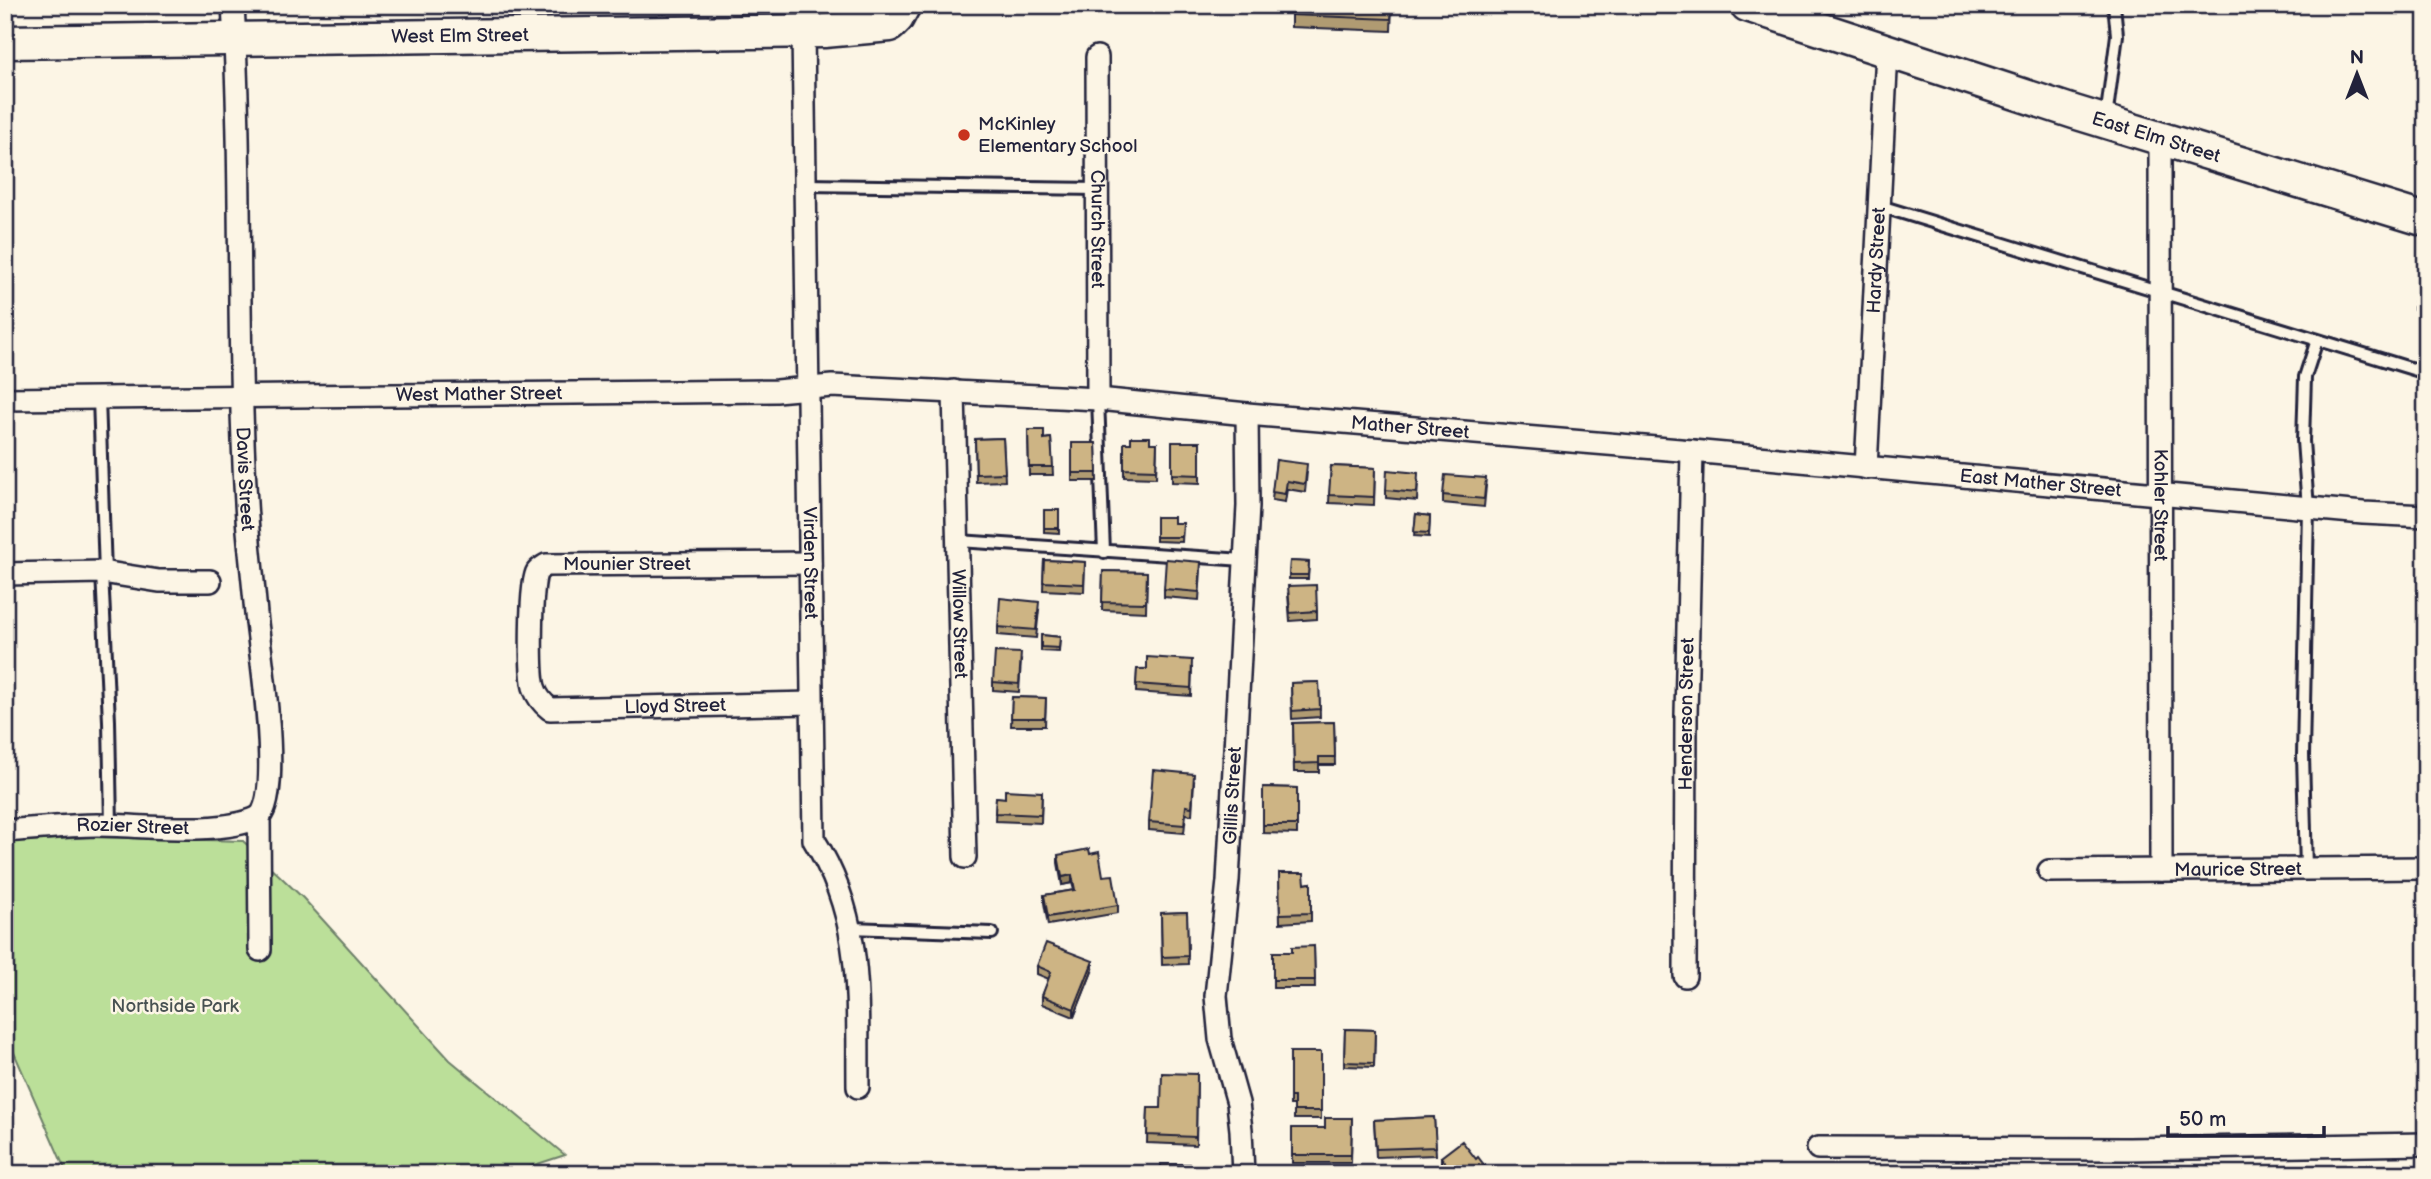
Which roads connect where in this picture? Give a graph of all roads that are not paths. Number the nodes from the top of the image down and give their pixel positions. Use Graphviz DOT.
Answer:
graph roads {
  1 [pos="233,5"];
  2 [pos="904,5"];
  3 [pos="1746,5"];
  4 [pos="2113,5"];
  5 [pos="803,31"];
  6 [pos="235,39"];
  7 [pos="5,43"];
  8 [pos="1887,51"];
  9 [pos="1097,57"];
  10 [pos="2105,122"];
  11 [pos="2160,139"];
  12 [pos="805,186"];
  13 [pos="1098,189"];
  14 [pos="1880,206"];
  15 [pos="2426,220"];
  16 [pos="2161,293"];
  17 [pos="2317,340"];
  18 [pos="2426,373"];
  19 [pos="808,388"];
  20 [pos="954,391"];
  21 [pos="243,397"];
  22 [pos="99,398"];
  23 [pos="5,399"];
  24 [pos="1098,399"];
  25 [pos="1247,414"];
  26 [pos="1692,451"];
  27 [pos="1866,468"];
  28 [pos="2161,494"];
  29 [pos="2308,508"];
  30 [pos="2426,516"];
  31 [pos="958,541"];
  32 [pos="1104,552"];
  33 [pos="1244,559"];
  34 [pos="810,563"];
  35 [pos="103,573"];
  36 [pos="5,574"];
  37 [pos="209,581"];
  38 [pos="541,703"];
  39 [pos="812,703"];
  40 [pos="259,817"];
  41 [pos="111,825"];
  42 [pos="5,831"];
  43 [pos="965,857"];
  44 [pos="2426,868"];
  45 [pos="2306,869"];
  46 [pos="2161,870"];
  47 [pos="2049,871"];
  48 [pos="850,928"];
  49 [pos="992,933"];
  50 [pos="260,950"];
  51 [pos="1685,976"];
  52 [pos="858,1087"];
  53 [pos="2426,1144"];
  54 [pos="1818,1148"];
  55 [pos="1243,1174"];
  1 -- 6 [label="street, Davis Street"];
  2 -- 5 [label="street, West Elm Street"];
  3 -- 8 [label="street"];
  4 -- 10 [label="lane"];
  5 -- 6 [label="street, West Elm Street"];
  5 -- 12 [label="street, Virden Street"];
  6 -- 7 [label="street, West Elm Street"];
  6 -- 21 [label="street, Davis Street"];
  8 -- 10 [label="street, East Elm Street"];
  8 -- 14 [label="street, Hardy Street"];
  9 -- 13 [label="street, Church Street"];
  10 -- 11 [label="street, East Elm Street"];
  11 -- 15 [label="street, East Elm Street"];
  11 -- 16 [label="street, Kohler Street"];
  12 -- 13 [label="lane"];
  12 -- 19 [label="street, Virden Street"];
  13 -- 24 [label="street, Church Street"];
  14 -- 16 [label="lane"];
  14 -- 27 [label="street, Hardy Street"];
  16 -- 17 [label="lane"];
  16 -- 28 [label="street, Kohler Street"];
  17 -- 18 [label="lane"];
  17 -- 29 [label="lane"];
  19 -- 20 [label="street, West Mather Street"];
  19 -- 21 [label="street, West Mather Street"];
  19 -- 34 [label="street, Virden Street"];
  20 -- 24 [label="street, Mather Street"];
  20 -- 31 [label="street, Willow Street"];
  21 -- 22 [label="street, West Mather Street"];
  21 -- 40 [label="street, Davis Street"];
  22 -- 23 [label="street, West Mather Street"];
  22 -- 35 [label="lane"];
  24 -- 25 [label="street, Mather Street"];
  24 -- 32 [label="lane"];
  25 -- 26 [label="street, Mather Street"];
  25 -- 33 [label="street, Gillis Street"];
  26 -- 27 [label="street, Mather Street"];
  26 -- 51 [label="street, Henderson Street"];
  27 -- 28 [label="street, East Mather Street"];
  28 -- 29 [label="street, East Mather Street"];
  28 -- 46 [label="street, Kohler Street"];
  29 -- 30 [label="street, East Mather Street"];
  29 -- 45 [label="lane"];
  31 -- 32 [label="lane"];
  31 -- 43 [label="street, Willow Street"];
  32 -- 33 [label="lane"];
  33 -- 55 [label="street, Gillis Street"];
  34 -- 38 [label="street, Mounier Street"];
  34 -- 39 [label="street, Virden Street"];
  35 -- 36 [label="street"];
  35 -- 37 [label="street"];
  35 -- 41 [label="lane"];
  38 -- 39 [label="street, Lloyd Street"];
  39 -- 48 [label="street, Virden Street"];
  40 -- 41 [label="street, Rozier Street"];
  40 -- 50 [label="street, Davis Street"];
  41 -- 42 [label="street, Rozier Street"];
  44 -- 45 [label="street, Maurice Street"];
  45 -- 46 [label="street, Maurice Street"];
  46 -- 47 [label="street, Maurice Street"];
  48 -- 49 [label="lane"];
  48 -- 52 [label="street, Virden Street"];
  53 -- 54 [label="street"];
}
